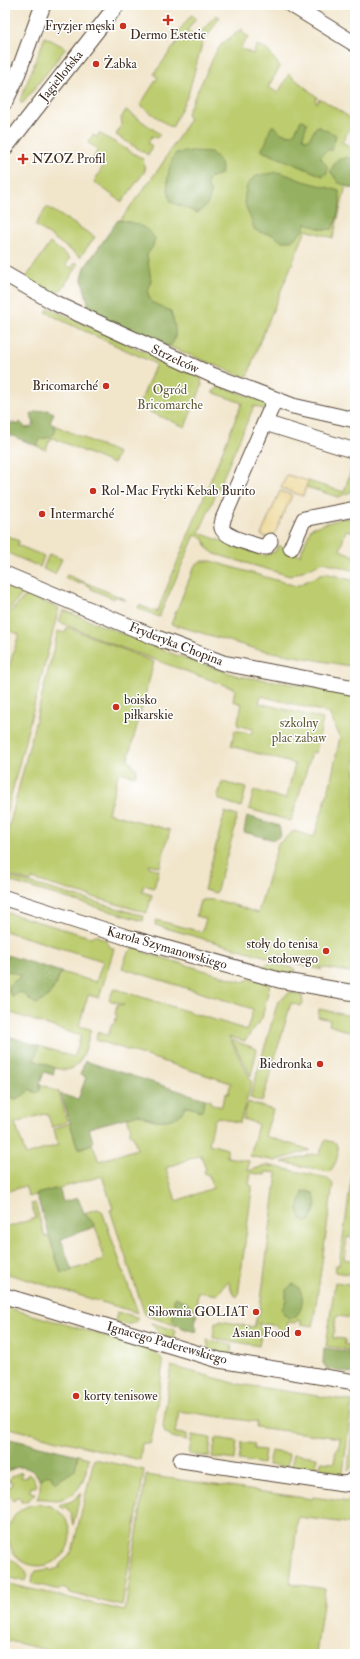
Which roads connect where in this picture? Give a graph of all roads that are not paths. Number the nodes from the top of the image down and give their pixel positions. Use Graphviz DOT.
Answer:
graph roads {
  1 [pos="43,5"];
  2 [pos="118,5"];
  3 [pos="292,5"];
  4 [pos="355,44"];
  5 [pos="5,102"];
  6 [pos="5,148"];
  7 [pos="5,274"];
  8 [pos="275,399"];
  9 [pos="355,420"];
  10 [pos="265,423"];
  11 [pos="355,451"];
  12 [pos="355,509"];
  13 [pos="270,541"];
  14 [pos="291,548"];
  15 [pos="5,574"];
  16 [pos="355,688"];
  17 [pos="5,898"];
  18 [pos="355,993"];
  19 [pos="5,1296"];
  20 [pos="355,1382"];
  21 [pos="181,1460"];
  22 [pos="355,1478"];
  1 -- 5 [label="street"];
  2 -- 6 [label="street, Jagiellońska"];
  3 -- 4 [label="street"];
  7 -- 8 [label="street, Strzelców"];
  8 -- 9 [label="street, Strzelców"];
  8 -- 10 [label="street"];
  10 -- 11 [label="street"];
  10 -- 13 [label="street"];
  12 -- 14 [label="street"];
  15 -- 16 [label="street, Fryderyka Chopina"];
  17 -- 18 [label="street, Karola Szymanowskiego"];
  19 -- 20 [label="street, Ignacego Paderewskiego"];
  21 -- 22 [label="street"];
}
